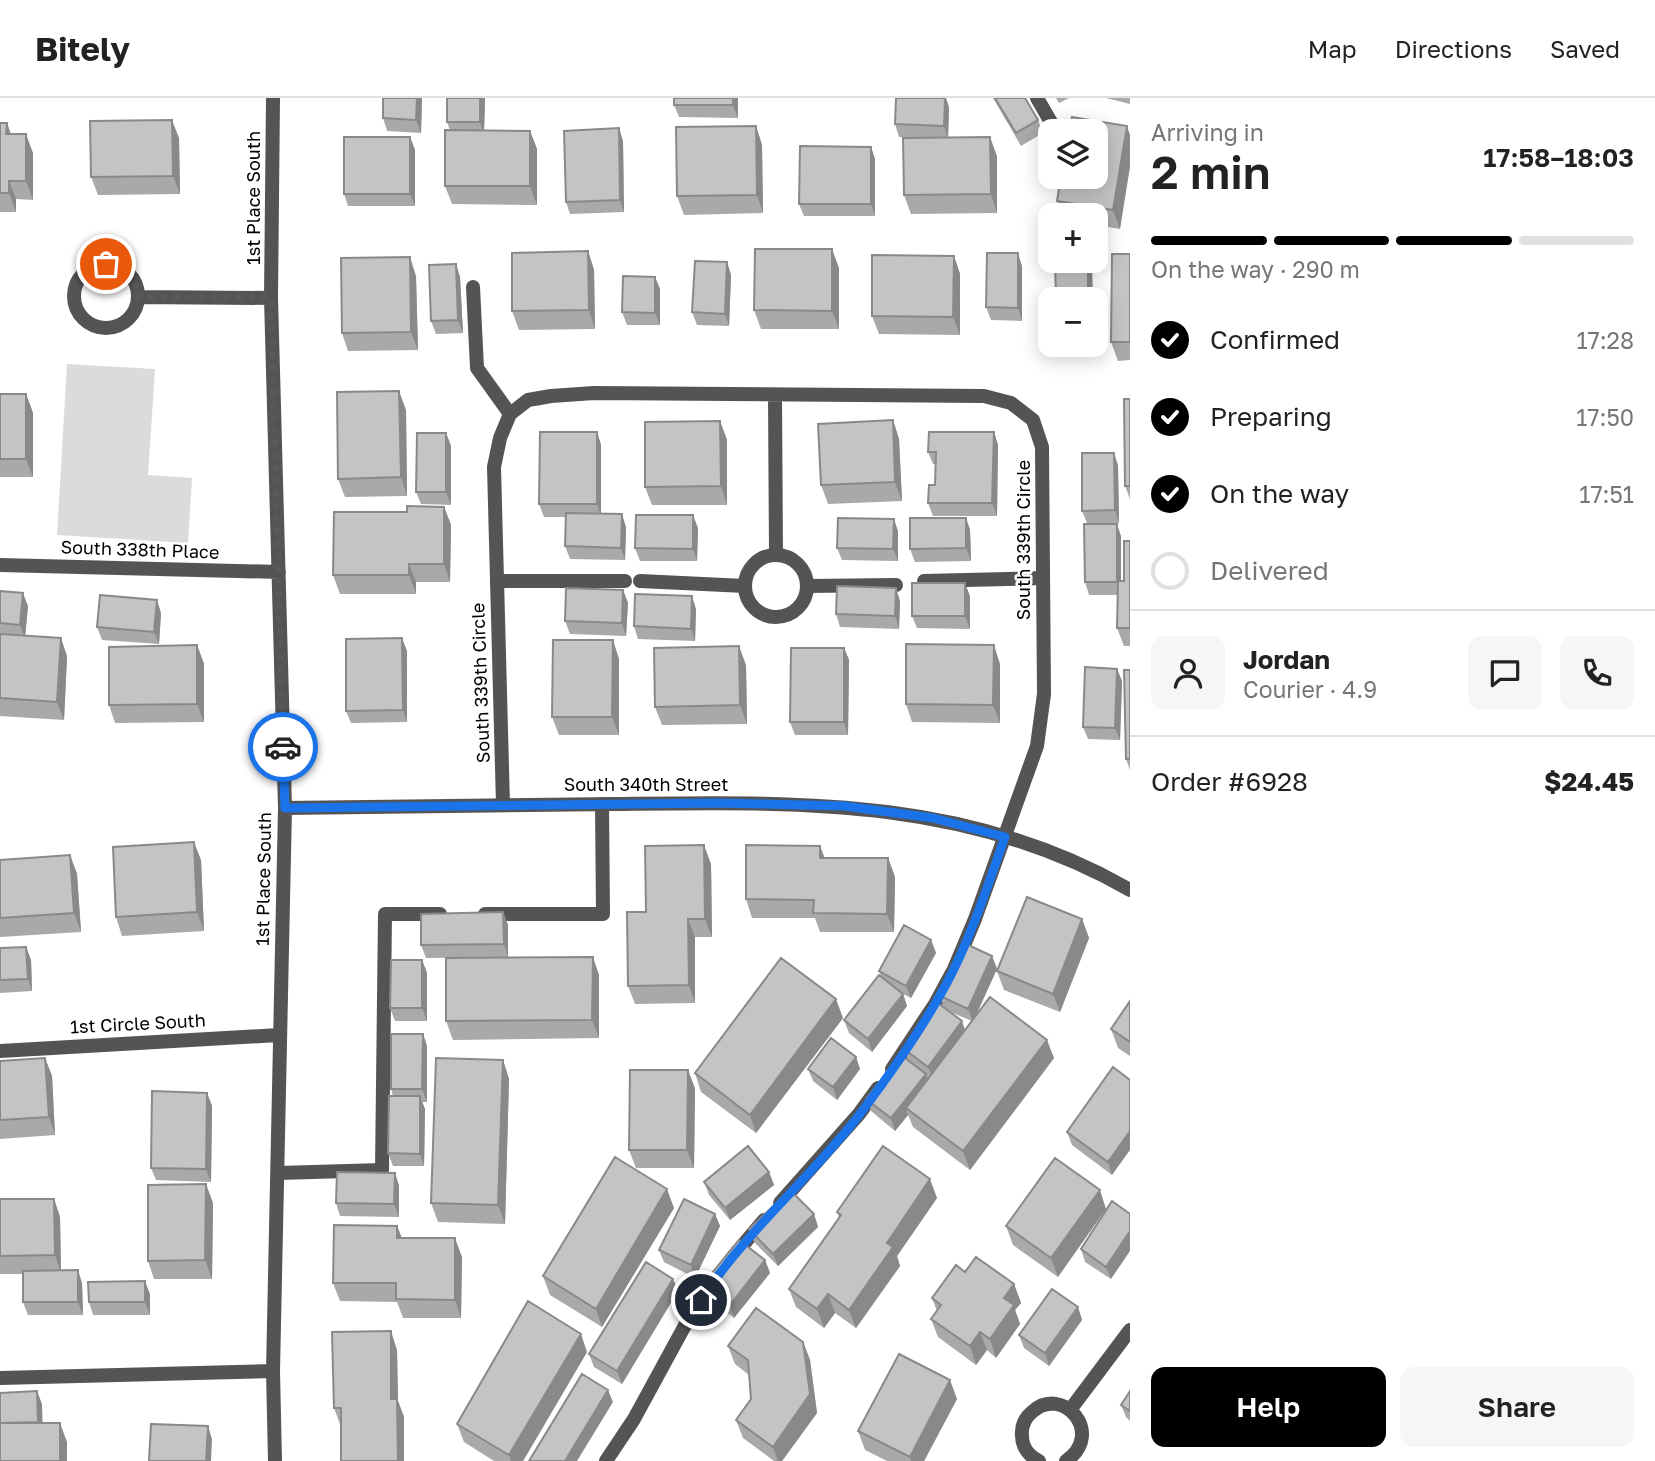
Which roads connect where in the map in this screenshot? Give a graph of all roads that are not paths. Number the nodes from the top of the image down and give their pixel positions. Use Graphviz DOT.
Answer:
graph roads {
  1 [pos="273,98"];
  2 [pos="1037,98"];
  3 [pos="1049,119"];
  4 [pos="473,287"];
  5 [pos="138,297"];
  6 [pos="271,298"];
  7 [pos="775,396"];
  8 [pos="510,414"];
  9 [pos="776,555"];
  10 [pos="0,565"];
  11 [pos="278,572"];
  12 [pos="1043,579"];
  13 [pos="497,580"];
  14 [pos="924,580"];
  15 [pos="896,585"];
  16 [pos="745,586"];
  17 [pos="808,586"];
  18 [pos="602,804"];
  19 [pos="503,805"];
  20 [pos="285,808"];
  21 [pos="1005,837"];
  22 [pos="1130,890"];
  23 [pos="278,1034"];
  24 [pos="0,1051"];
  25 [pos="278,1172"];
  26 [pos="1130,1330"];
  27 [pos="272,1371"];
  28 [pos="0,1378"];
  29 [pos="1070,1410"];
  30 [pos="275,1461"];
  31 [pos="606,1461"];
  32 [pos="1039,1461"];
  33 [pos="1066,1461"];
  1 -- 6 [label="street, 1st Place South"];
  2 -- 3 [label="street"];
  4 -- 8 [label="street"];
  5 -- 5 [label="street"];
  5 -- 6 [label="street"];
  6 -- 11 [label="street, 1st Place South"];
  7 -- 8 [label="street, South 339th Circle"];
  7 -- 9 [label="street"];
  7 -- 12 [label="street, South 339th Circle"];
  8 -- 13 [label="street, South 339th Circle"];
  9 -- 16 [label="street"];
  9 -- 17 [label="street"];
  10 -- 11 [label="street, South 338th Place"];
  11 -- 20 [label="street, 1st Place South"];
  12 -- 14 [label="street"];
  12 -- 21 [label="street, South 339th Circle"];
  13 -- 16 [label="street"];
  13 -- 19 [label="street, South 339th Circle"];
  15 -- 17 [label="street"];
  16 -- 17 [label="street"];
  18 -- 19 [label="street, South 340th Street"];
  18 -- 21 [label="street, South 340th Street"];
  18 -- 25 [label="street"];
  19 -- 20 [label="street, South 340th Street"];
  20 -- 23 [label="street, 1st Place South"];
  21 -- 22 [label="street, South 340th Street"];
  21 -- 31 [label="street"];
  23 -- 24 [label="street, 1st Circle South"];
  23 -- 25 [label="street, 1st Place South"];
  25 -- 27 [label="street, 1st Place South"];
  26 -- 29 [label="street"];
  27 -- 28 [label="street"];
  27 -- 30 [label="street, 1st Place South"];
  29 -- 32 [label="street"];
  29 -- 33 [label="street"];
}
